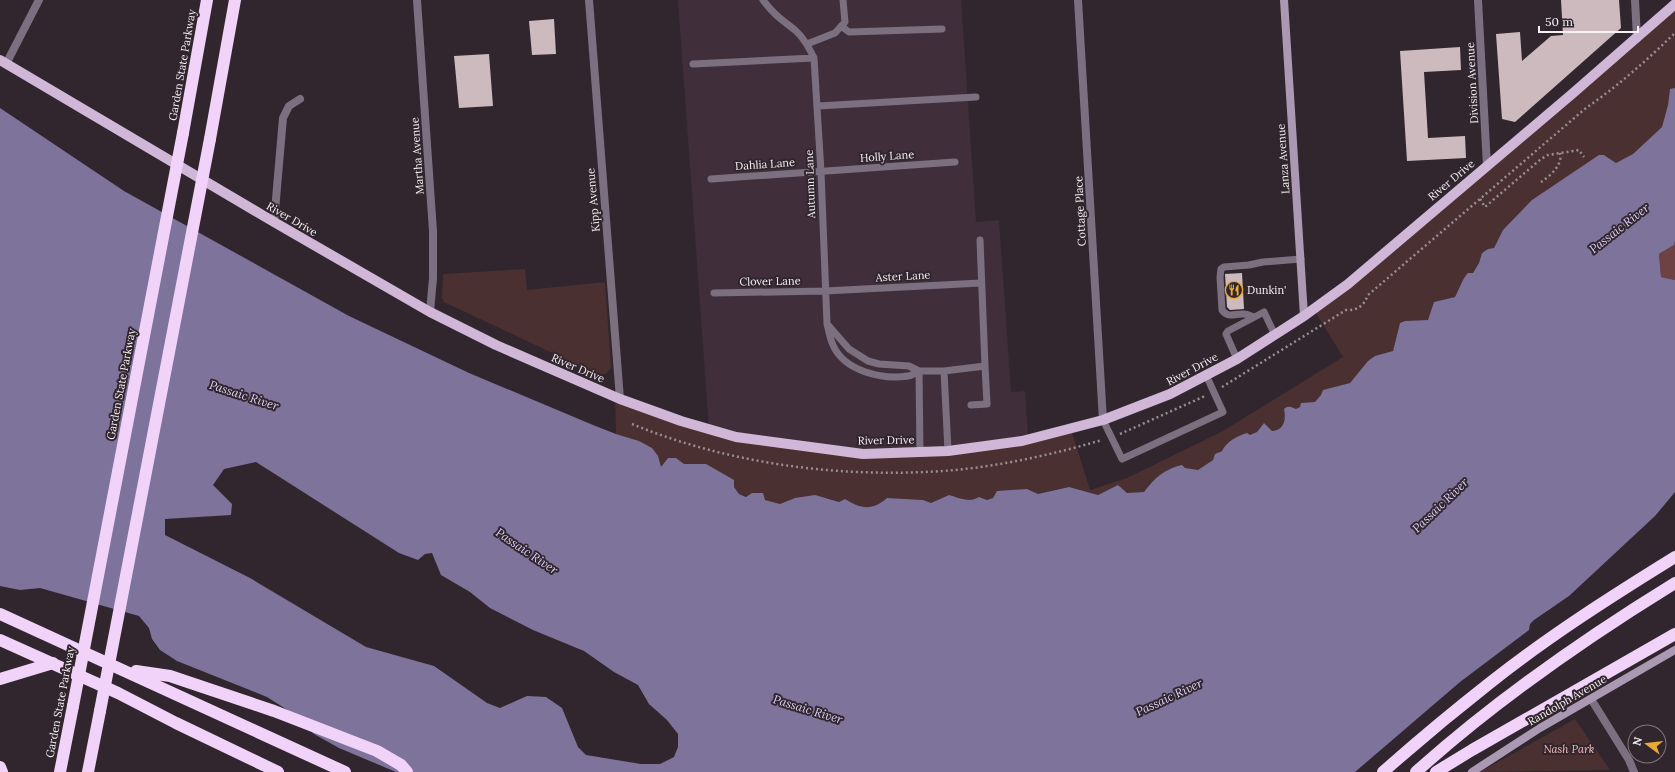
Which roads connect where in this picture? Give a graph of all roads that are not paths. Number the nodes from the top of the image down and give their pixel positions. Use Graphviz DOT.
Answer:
graph roads {
  1 [pos="39,0"];
  2 [pos="207,0"];
  3 [pos="235,0"];
  4 [pos="418,0"];
  5 [pos="588,0"];
  6 [pos="763,0"];
  7 [pos="843,0"];
  8 [pos="1078,0"];
  9 [pos="1284,0"];
  10 [pos="1478,0"];
  11 [pos="1635,0"];
  12 [pos="1675,4"];
  13 [pos="841,26"];
  14 [pos="942,29"];
  15 [pos="1637,38"];
  16 [pos="807,44"];
  17 [pos="814,58"];
  18 [pos="3,62"];
  19 [pos="693,64"];
  20 [pos="976,97"];
  21 [pos="300,99"];
  22 [pos="818,106"];
  23 [pos="955,162"];
  24 [pos="1488,166"];
  25 [pos="821,172"];
  26 [pos="711,179"];
  27 [pos="274,222"];
  28 [pos="980,240"];
  29 [pos="1301,259"];
  30 [pos="981,283"];
  31 [pos="825,291"];
  32 [pos="714,293"];
  33 [pos="430,312"];
  34 [pos="1304,316"];
  35 [pos="1254,317"];
  36 [pos="827,324"];
  37 [pos="1275,335"];
  38 [pos="1237,359"];
  39 [pos="985,366"];
  40 [pos="919,371"];
  41 [pos="944,371"];
  42 [pos="1206,375"];
  43 [pos="620,399"];
  44 [pos="971,405"];
  45 [pos="1103,420"];
  46 [pos="948,451"];
  47 [pos="920,452"];
  48 [pos="1675,558"];
  49 [pos="1675,583"];
  50 [pos="0,614"];
  51 [pos="1675,634"];
  52 [pos="0,640"];
  53 [pos="1675,650"];
  54 [pos="53,663"];
  55 [pos="121,669"];
  56 [pos="0,679"];
  57 [pos="1591,699"];
  58 [pos="227,718"];
  59 [pos="0,767"];
  60 [pos="2,772"];
  61 [pos="60,772"];
  62 [pos="88,772"];
  63 [pos="278,772"];
  64 [pos="324,772"];
  65 [pos="345,772"];
  66 [pos="407,772"];
  67 [pos="1383,772"];
  68 [pos="1416,772"];
  69 [pos="1436,772"];
  70 [pos="1472,772"];
  71 [pos="1634,772"];
  1 -- 18 [label="street"];
  2 -- 61 [label="highway, Garden State Parkway, bridge"];
  3 -- 62 [label="highway, bridge"];
  4 -- 33 [label="street, Martha Avenue"];
  5 -- 43 [label="street, Kipp Avenue"];
  6 -- 16 [label="lane, Autumn Lane"];
  7 -- 13 [label="lane"];
  8 -- 45 [label="street, Cottage Place"];
  9 -- 29 [label="street, Lanza Avenue"];
  10 -- 24 [label="street, Division Avenue"];
  11 -- 15 [label="street"];
  12 -- 15 [label="main road, River Drive"];
  13 -- 14 [label="lane"];
  13 -- 16 [label="lane"];
  15 -- 24 [label="main road, River Drive"];
  16 -- 17 [label="lane, Autumn Lane"];
  17 -- 19 [label="lane"];
  17 -- 22 [label="lane, Autumn Lane"];
  18 -- 27 [label="main road, River Drive"];
  20 -- 22 [label="lane"];
  21 -- 27 [label="street"];
  22 -- 25 [label="lane, Autumn Lane"];
  23 -- 25 [label="lane, Holly Lane"];
  24 -- 34 [label="main road, River Drive"];
  25 -- 26 [label="lane, Dahlia Lane"];
  25 -- 31 [label="lane, Autumn Lane"];
  27 -- 33 [label="main road, River Drive"];
  28 -- 30 [label="lane"];
  29 -- 34 [label="street, Lanza Avenue"];
  29 -- 35 [label="lane"];
  30 -- 31 [label="lane, Aster Lane"];
  30 -- 39 [label="lane"];
  31 -- 32 [label="lane, Clover Lane"];
  31 -- 36 [label="lane, Autumn Lane"];
  33 -- 43 [label="main road, River Drive"];
  34 -- 37 [label="main road, River Drive"];
  35 -- 37 [label="lane"];
  35 -- 38 [label="lane"];
  36 -- 40 [label="lane, Autumn Lane"];
  36 -- 40 [label="lane, Autumn Lane"];
  37 -- 38 [label="main road, River Drive"];
  38 -- 42 [label="main road, River Drive"];
  39 -- 41 [label="lane, Autumn Lane"];
  39 -- 44 [label="lane"];
  40 -- 41 [label="lane, Autumn Lane"];
  40 -- 47 [label="lane"];
  41 -- 46 [label="lane"];
  42 -- 45 [label="main road, River Drive"];
  42 -- 45 [label="lane"];
  43 -- 47 [label="main road, River Drive"];
  45 -- 46 [label="main road, River Drive"];
  46 -- 47 [label="main road, River Drive"];
  48 -- 67 [label="highway"];
  49 -- 68 [label="highway"];
  50 -- 55 [label="highway"];
  51 -- 69 [label="highway"];
  52 -- 54 [label="highway"];
  53 -- 57 [label="street, Randolph Avenue"];
  54 -- 56 [label="highway"];
  54 -- 63 [label="highway"];
  55 -- 58 [label="highway"];
  55 -- 66 [label="highway"];
  57 -- 70 [label="street, Randolph Avenue"];
  57 -- 71 [label="street"];
  58 -- 64 [label="highway"];
  58 -- 65 [label="highway"];
  59 -- 60 [label="highway"];
}
